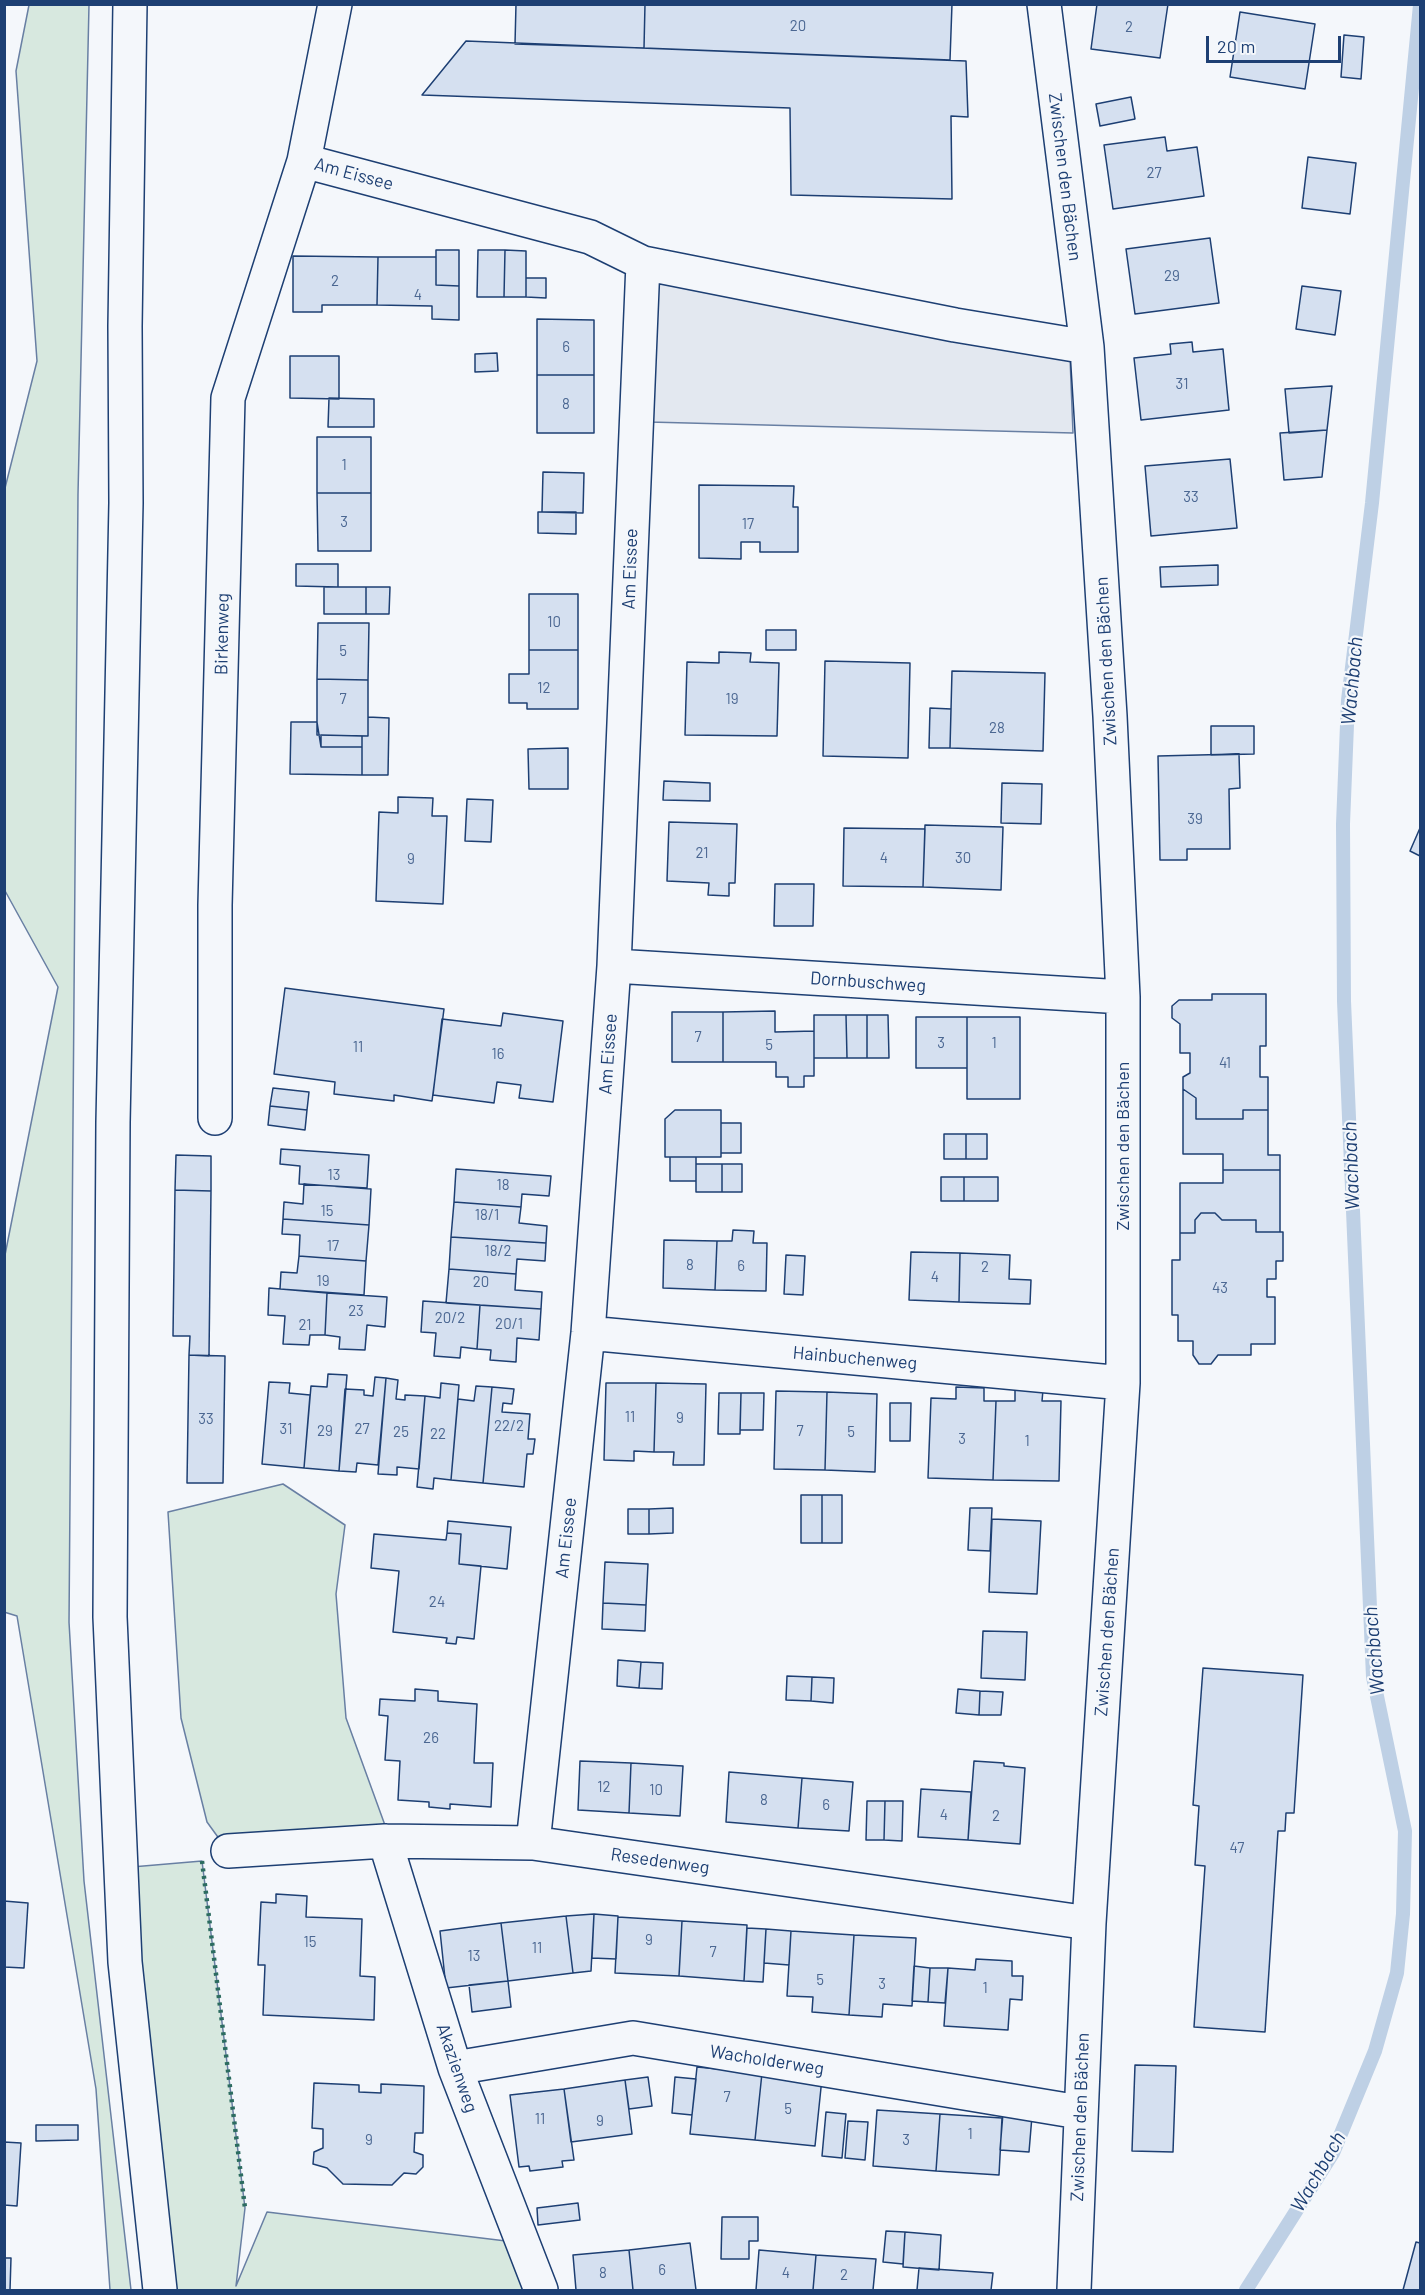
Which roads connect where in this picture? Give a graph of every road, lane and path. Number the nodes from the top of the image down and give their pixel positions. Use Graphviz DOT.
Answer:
graph roads {
  1 [pos="130,4"];
  2 [pos="335,4"];
  3 [pos="1044,4"];
  4 [pos="304,161"];
  5 [pos="643,263"];
  6 [pos="1087,347"];
  7 [pos="614,966"];
  8 [pos="1123,997"];
  9 [pos="215,1118"];
  10 [pos="588,1333"];
  11 [pos="1123,1383"];
  12 [pos="385,1841"];
  13 [pos="533,1843"];
  14 [pos="228,1851"];
  15 [pos="1089,1923"];
  16 [pos="455,2068"];
  17 [pos="1079,2112"];
  18 [pos="160,2290"];
  19 [pos="541,2290"];
  20 [pos="1074,2290"];
  1 -- 18 [label="street"];
  2 -- 4 [label="street, Birkenweg"];
  3 -- 6 [label="street, Zwischen den Bächen"];
  4 -- 5 [label="street, Am Eissee"];
  4 -- 9 [label="street, Birkenweg"];
  5 -- 6 [label="street, Am Eissee"];
  5 -- 7 [label="street, Am Eissee"];
  6 -- 8 [label="street, Zwischen den Bächen"];
  7 -- 8 [label="street, Dornbuschweg"];
  7 -- 10 [label="street, Am Eissee"];
  8 -- 11 [label="street, Zwischen den Bächen"];
  10 -- 11 [label="street, Hainbuchenweg"];
  10 -- 13 [label="street, Am Eissee"];
  11 -- 15 [label="street, Zwischen den Bächen"];
  12 -- 13 [label="street, Resedenweg"];
  12 -- 14 [label="street, Resedenweg"];
  12 -- 16 [label="street, Akazienweg"];
  13 -- 15 [label="street, Resedenweg"];
  15 -- 17 [label="street, Zwischen den Bächen"];
  16 -- 17 [label="street, Wacholderweg"];
  16 -- 19 [label="street, Akazienweg"];
  17 -- 20 [label="street, Zwischen den Bächen"];
}
